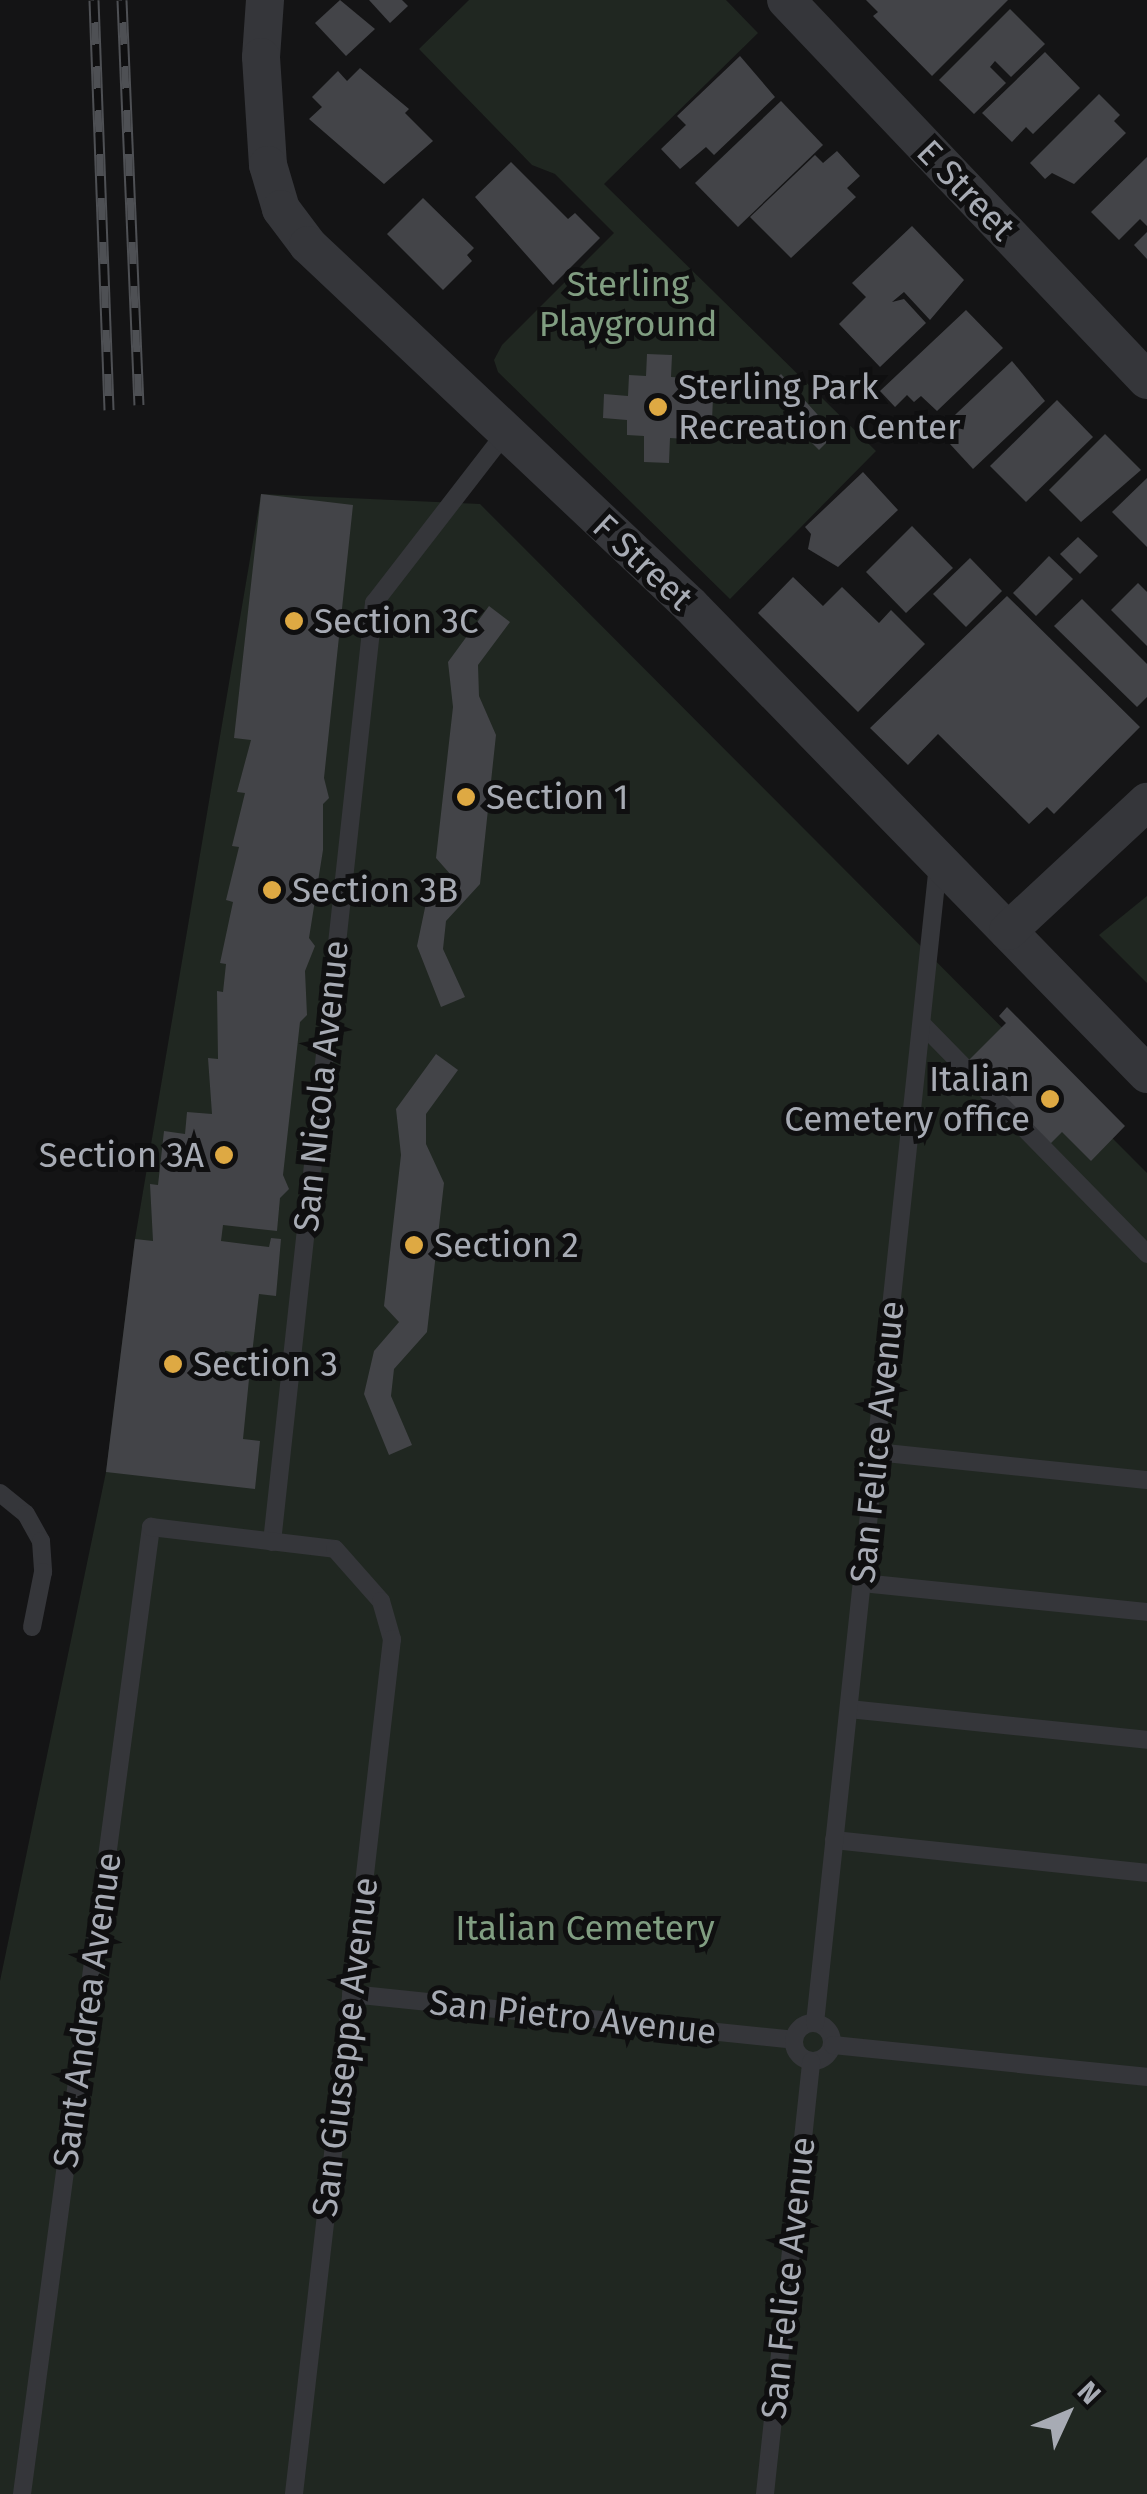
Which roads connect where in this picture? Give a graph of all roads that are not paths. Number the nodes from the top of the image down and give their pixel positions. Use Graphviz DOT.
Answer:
graph roads {
  1 [pos="265,0"];
  2 [pos="786,0"];
  3 [pos="1147,380"];
  4 [pos="504,435"];
  5 [pos="1147,802"];
  6 [pos="939,861"];
  7 [pos="1008,931"];
  8 [pos="922,1024"];
  9 [pos="1147,1074"];
  10 [pos="1147,1254"];
  11 [pos="876,1452"];
  12 [pos="1147,1480"];
  13 [pos="0,1493"];
  14 [pos="272,1542"];
  15 [pos="862,1583"];
  16 [pos="1147,1612"];
  17 [pos="32,1627"];
  18 [pos="848,1709"];
  19 [pos="1147,1740"];
  20 [pos="834,1840"];
  21 [pos="1147,1872"];
  22 [pos="351,1994"];
  23 [pos="815,2023"];
  24 [pos="794,2040"];
  25 [pos="833,2044"];
  26 [pos="811,2062"];
  27 [pos="1147,2077"];
  28 [pos="22,2494"];
  29 [pos="294,2494"];
  30 [pos="765,2494"];
  1 -- 4 [label="street, F Street"];
  2 -- 3 [label="street, E Street"];
  4 -- 6 [label="street, F Street"];
  4 -- 14 [label="lane, San Nicola Avenue"];
  5 -- 7 [label="street"];
  6 -- 7 [label="street, F Street"];
  6 -- 8 [label="lane, San Felice Avenue"];
  7 -- 9 [label="street, F Street"];
  8 -- 10 [label="lane"];
  8 -- 11 [label="lane, San Felice Avenue"];
  11 -- 12 [label="lane"];
  11 -- 15 [label="lane, San Felice Avenue"];
  13 -- 17 [label="lane"];
  14 -- 22 [label="lane, San Giuseppe Avenue"];
  14 -- 28 [label="lane, Sant Andrea Avenue"];
  15 -- 16 [label="lane"];
  15 -- 18 [label="lane, San Felice Avenue"];
  18 -- 19 [label="lane"];
  18 -- 20 [label="lane, San Felice Avenue"];
  20 -- 21 [label="lane"];
  20 -- 23 [label="lane, San Felice Avenue"];
  22 -- 24 [label="lane, San Pietro Avenue"];
  22 -- 29 [label="lane, San Giuseppe Avenue"];
  23 -- 24 [label="lane"];
  23 -- 25 [label="lane"];
  24 -- 26 [label="lane"];
  25 -- 26 [label="lane"];
  25 -- 27 [label="lane"];
  26 -- 30 [label="lane, San Felice Avenue"];
}
